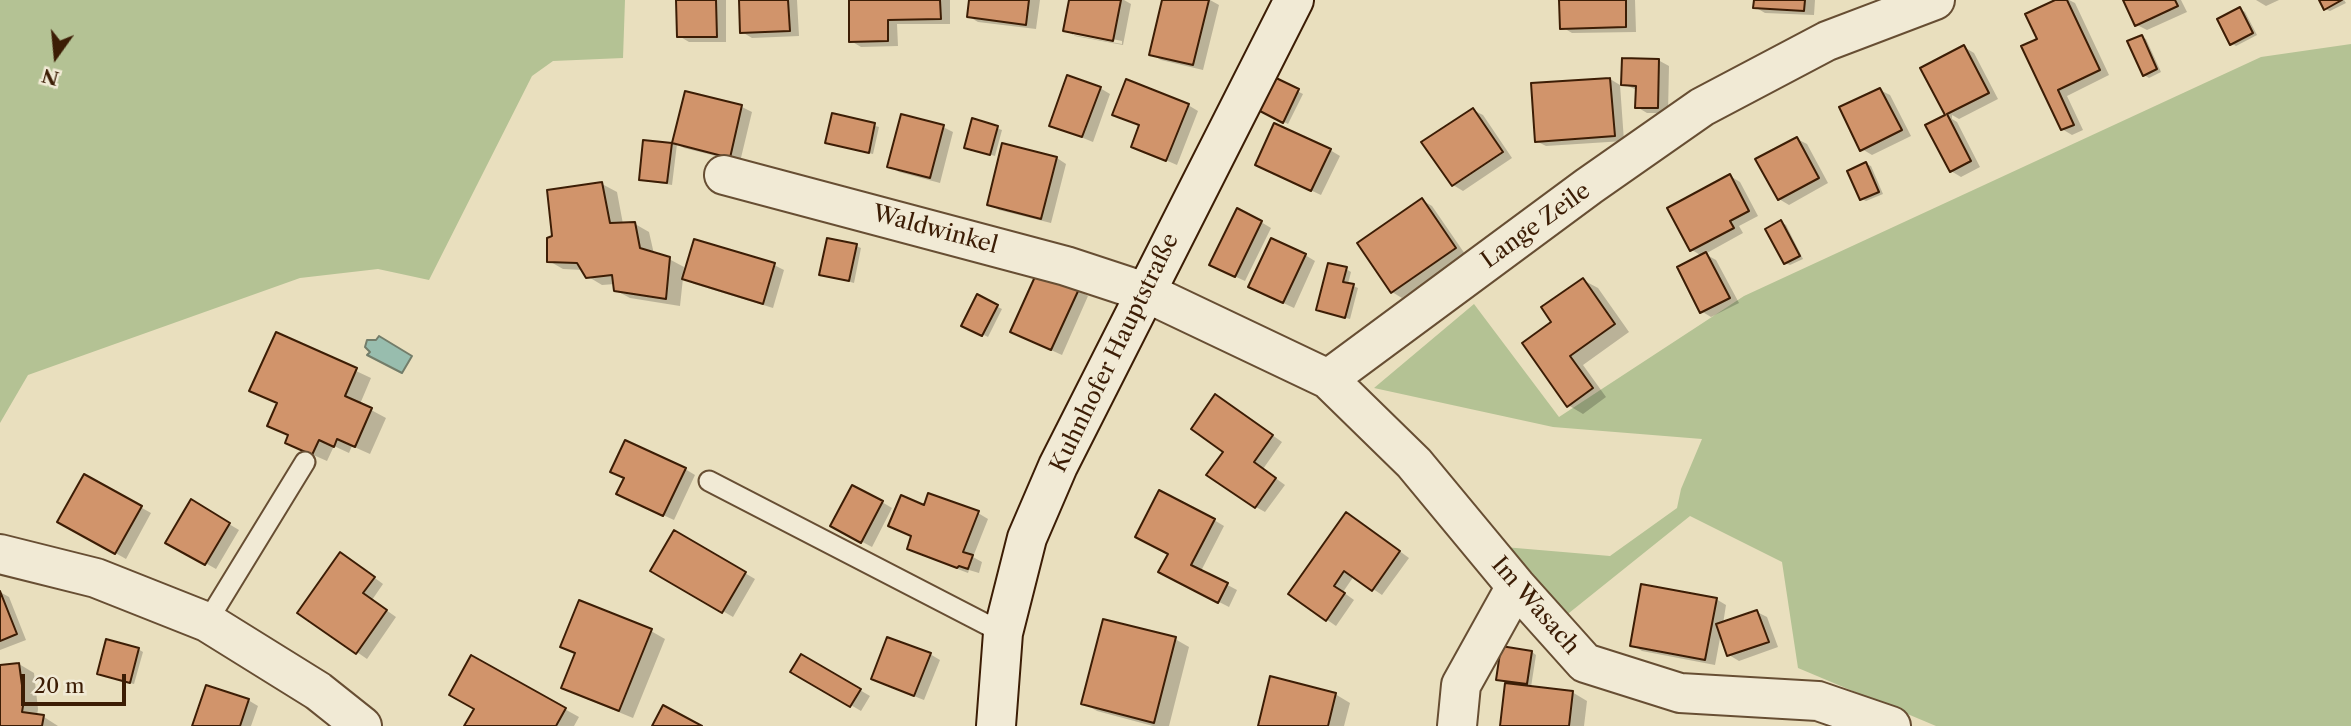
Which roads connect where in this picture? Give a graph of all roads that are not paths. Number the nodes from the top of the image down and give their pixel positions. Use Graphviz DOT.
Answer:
graph roads {
  1 [pos="1294,0"];
  2 [pos="1935,0"];
  3 [pos="724,175"];
  4 [pos="1145,292"];
  5 [pos="1328,379"];
  6 [pos="305,462"];
  7 [pos="709,481"];
  8 [pos="0,554"];
  9 [pos="1516,586"];
  10 [pos="207,622"];
  11 [pos="1003,633"];
  12 [pos="362,726"];
  13 [pos="996,726"];
  14 [pos="1457,726"];
  15 [pos="1891,726"];
  1 -- 4 [label="street, Kuhnhofer Hauptstraße"];
  2 -- 5 [label="street, Lange Zeile"];
  3 -- 4 [label="street, Waldwinkel"];
  4 -- 5 [label="street"];
  4 -- 11 [label="street, Kuhnhofer Hauptstraße"];
  5 -- 9 [label="street, Im Wasach"];
  6 -- 10 [label="lane"];
  7 -- 11 [label="lane"];
  8 -- 10 [label="street"];
  9 -- 14 [label="street"];
  9 -- 15 [label="street, Im Wasach"];
  10 -- 12 [label="street"];
  11 -- 13 [label="street, Kuhnhofer Hauptstraße"];
}
